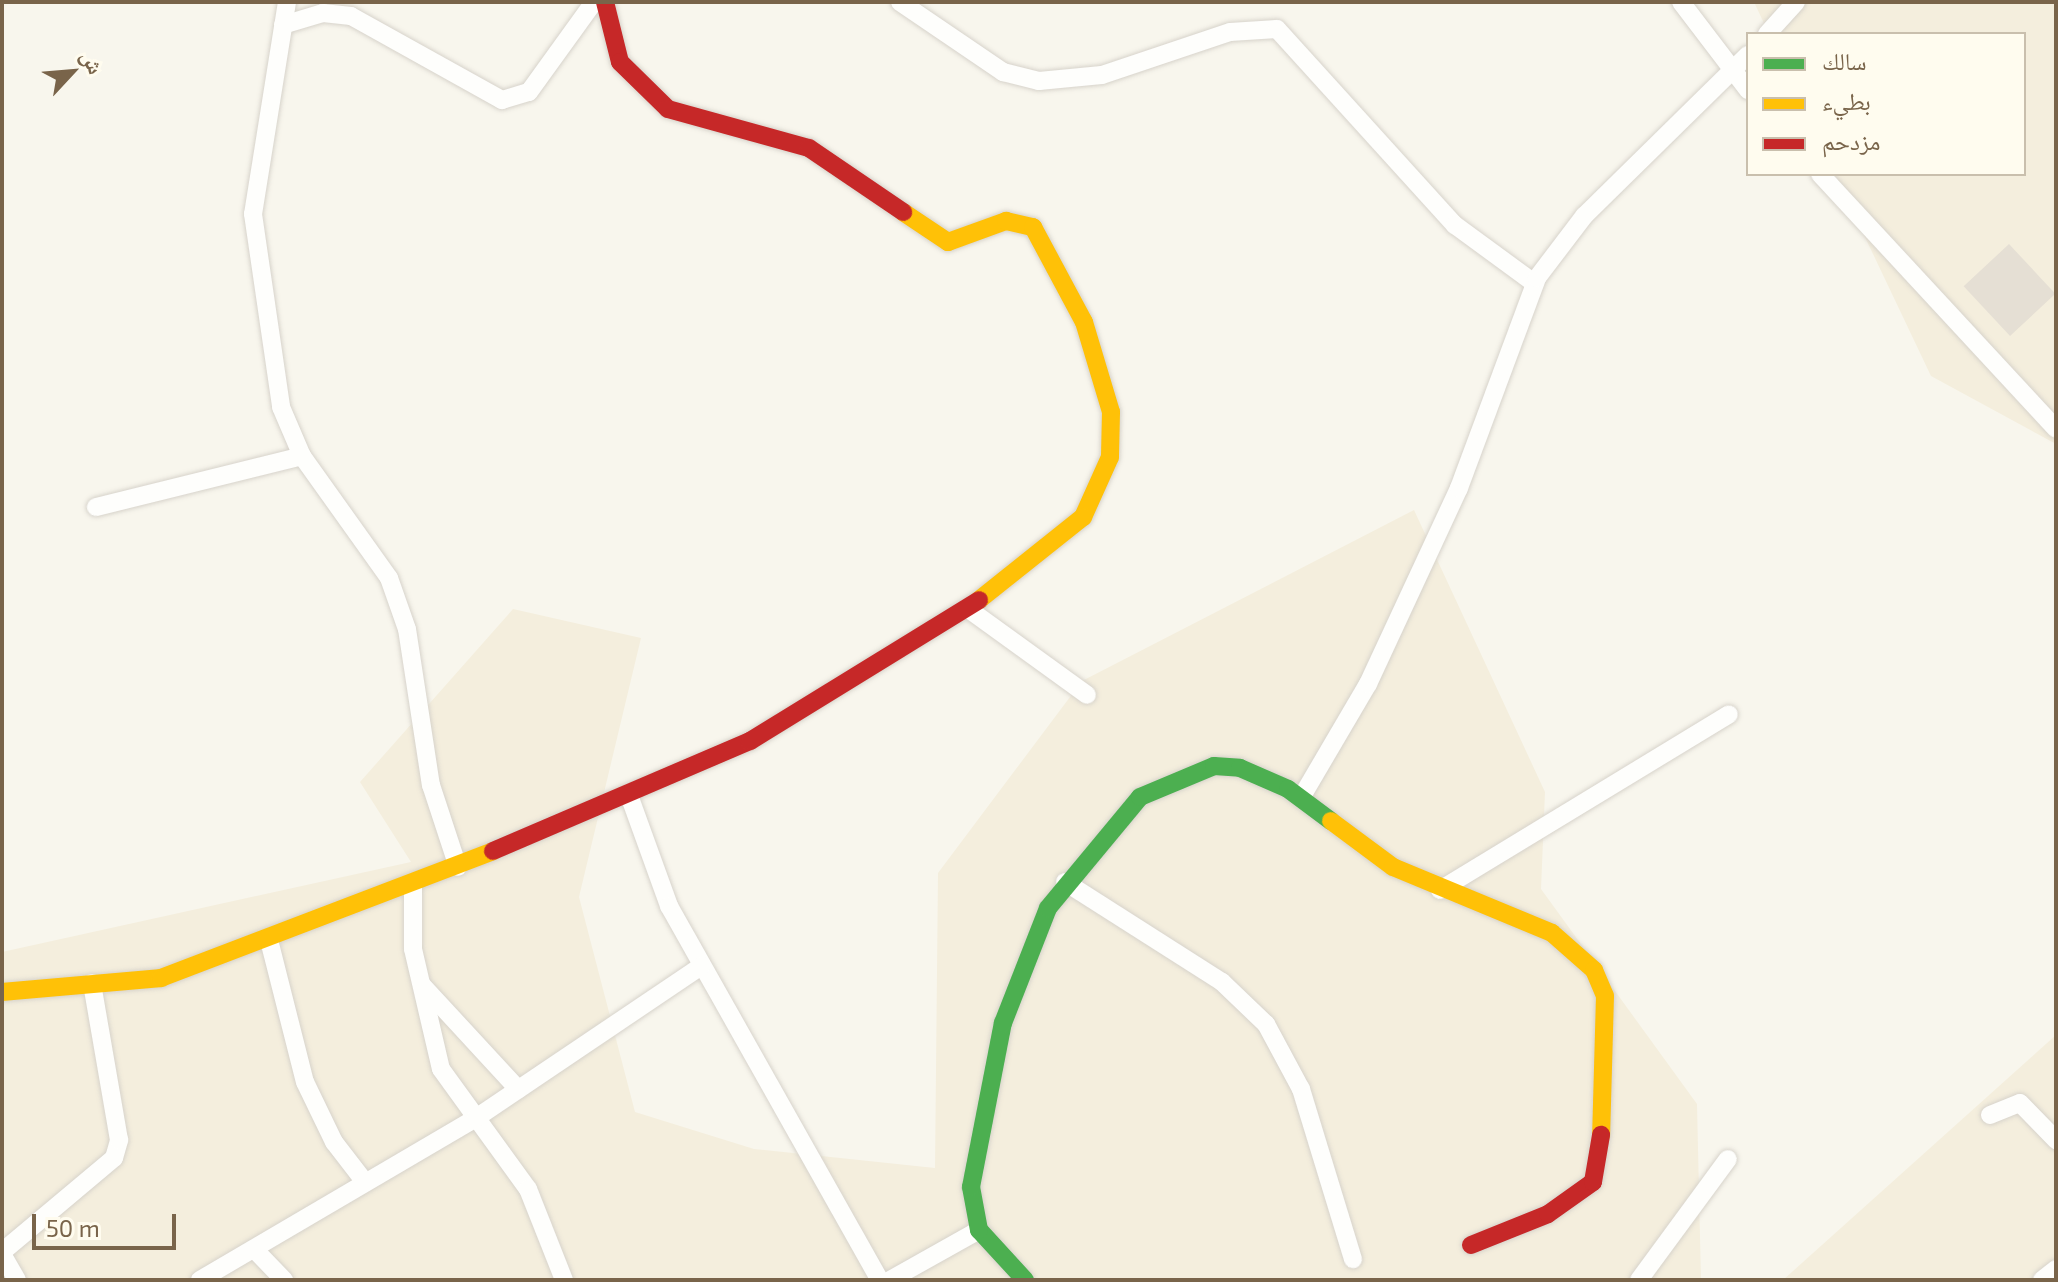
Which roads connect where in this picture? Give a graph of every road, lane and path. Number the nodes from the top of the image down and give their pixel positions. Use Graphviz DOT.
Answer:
graph roads {
  1 [pos="287,2"];
  2 [pos="594,2"];
  3 [pos="605,2"];
  4 [pos="900,2"];
  5 [pos="1681,2"];
  6 [pos="1796,2"];
  7 [pos="283,25"];
  8 [pos="1769,32"];
  9 [pos="1746,57"];
  10 [pos="1733,72"];
  11 [pos="1746,88"];
  12 [pos="1822,176"];
  13 [pos="1534,283"];
  14 [pos="2056,429"];
  15 [pos="302,456"];
  16 [pos="96,507"];
  17 [pos="967,608"];
  18 [pos="1087,695"];
  19 [pos="1729,714"];
  20 [pos="630,798"];
  21 [pos="1301,798"];
  22 [pos="458,867"];
  23 [pos="1065,882"];
  24 [pos="413,883"];
  25 [pos="1440,890"];
  26 [pos="270,944"];
  27 [pos="701,966"];
  28 [pos="92,983"];
  29 [pos="421,983"];
  30 [pos="2,992"];
  31 [pos="518,1089"];
  32 [pos="1990,1115"];
  33 [pos="476,1118"];
  34 [pos="2056,1140"];
  35 [pos="1728,1159"];
  36 [pos="364,1181"];
  37 [pos="979,1230"];
  38 [pos="1471,1245"];
  39 [pos="255,1250"];
  40 [pos="2,1253"];
  41 [pos="1353,1259"];
  42 [pos="2056,1269"];
  43 [pos="17,1280"];
  44 [pos="200,1280"];
  45 [pos="284,1280"];
  46 [pos="564,1280"];
  47 [pos="880,1280"];
  48 [pos="890,1280"];
  49 [pos="1025,1280"];
  50 [pos="1639,1280"];
  51 [pos="2042,1280"];
  1 -- 7 [label="street"];
  2 -- 7 [label="street"];
  3 -- 17 [label="street"];
  4 -- 13 [label="street"];
  5 -- 10 [label="street"];
  6 -- 8 [label="street"];
  7 -- 15 [label="street"];
  9 -- 10 [label="street"];
  10 -- 11 [label="street"];
  10 -- 13 [label="street"];
  12 -- 14 [label="street"];
  13 -- 21 [label="street"];
  15 -- 16 [label="street"];
  15 -- 22 [label="street"];
  17 -- 18 [label="street"];
  17 -- 20 [label="street"];
  19 -- 25 [label="street"];
  20 -- 22 [label="street"];
  20 -- 27 [label="street"];
  21 -- 23 [label="street"];
  21 -- 25 [label="street"];
  22 -- 24 [label="street"];
  23 -- 37 [label="street"];
  23 -- 41 [label="street"];
  24 -- 26 [label="street"];
  24 -- 29 [label="street"];
  25 -- 38 [label="street"];
  26 -- 28 [label="street"];
  26 -- 36 [label="street"];
  27 -- 31 [label="street"];
  27 -- 47 [label="street"];
  28 -- 30 [label="street"];
  28 -- 40 [label="street"];
  29 -- 31 [label="street"];
  29 -- 33 [label="street"];
  31 -- 33 [label="street"];
  32 -- 34 [label="street"];
  33 -- 36 [label="street"];
  33 -- 46 [label="street"];
  35 -- 50 [label="street"];
  36 -- 39 [label="street"];
  37 -- 48 [label="street"];
  37 -- 49 [label="street"];
  39 -- 44 [label="street"];
  39 -- 45 [label="street"];
  40 -- 43 [label="street"];
  42 -- 51 [label="street"];
}
